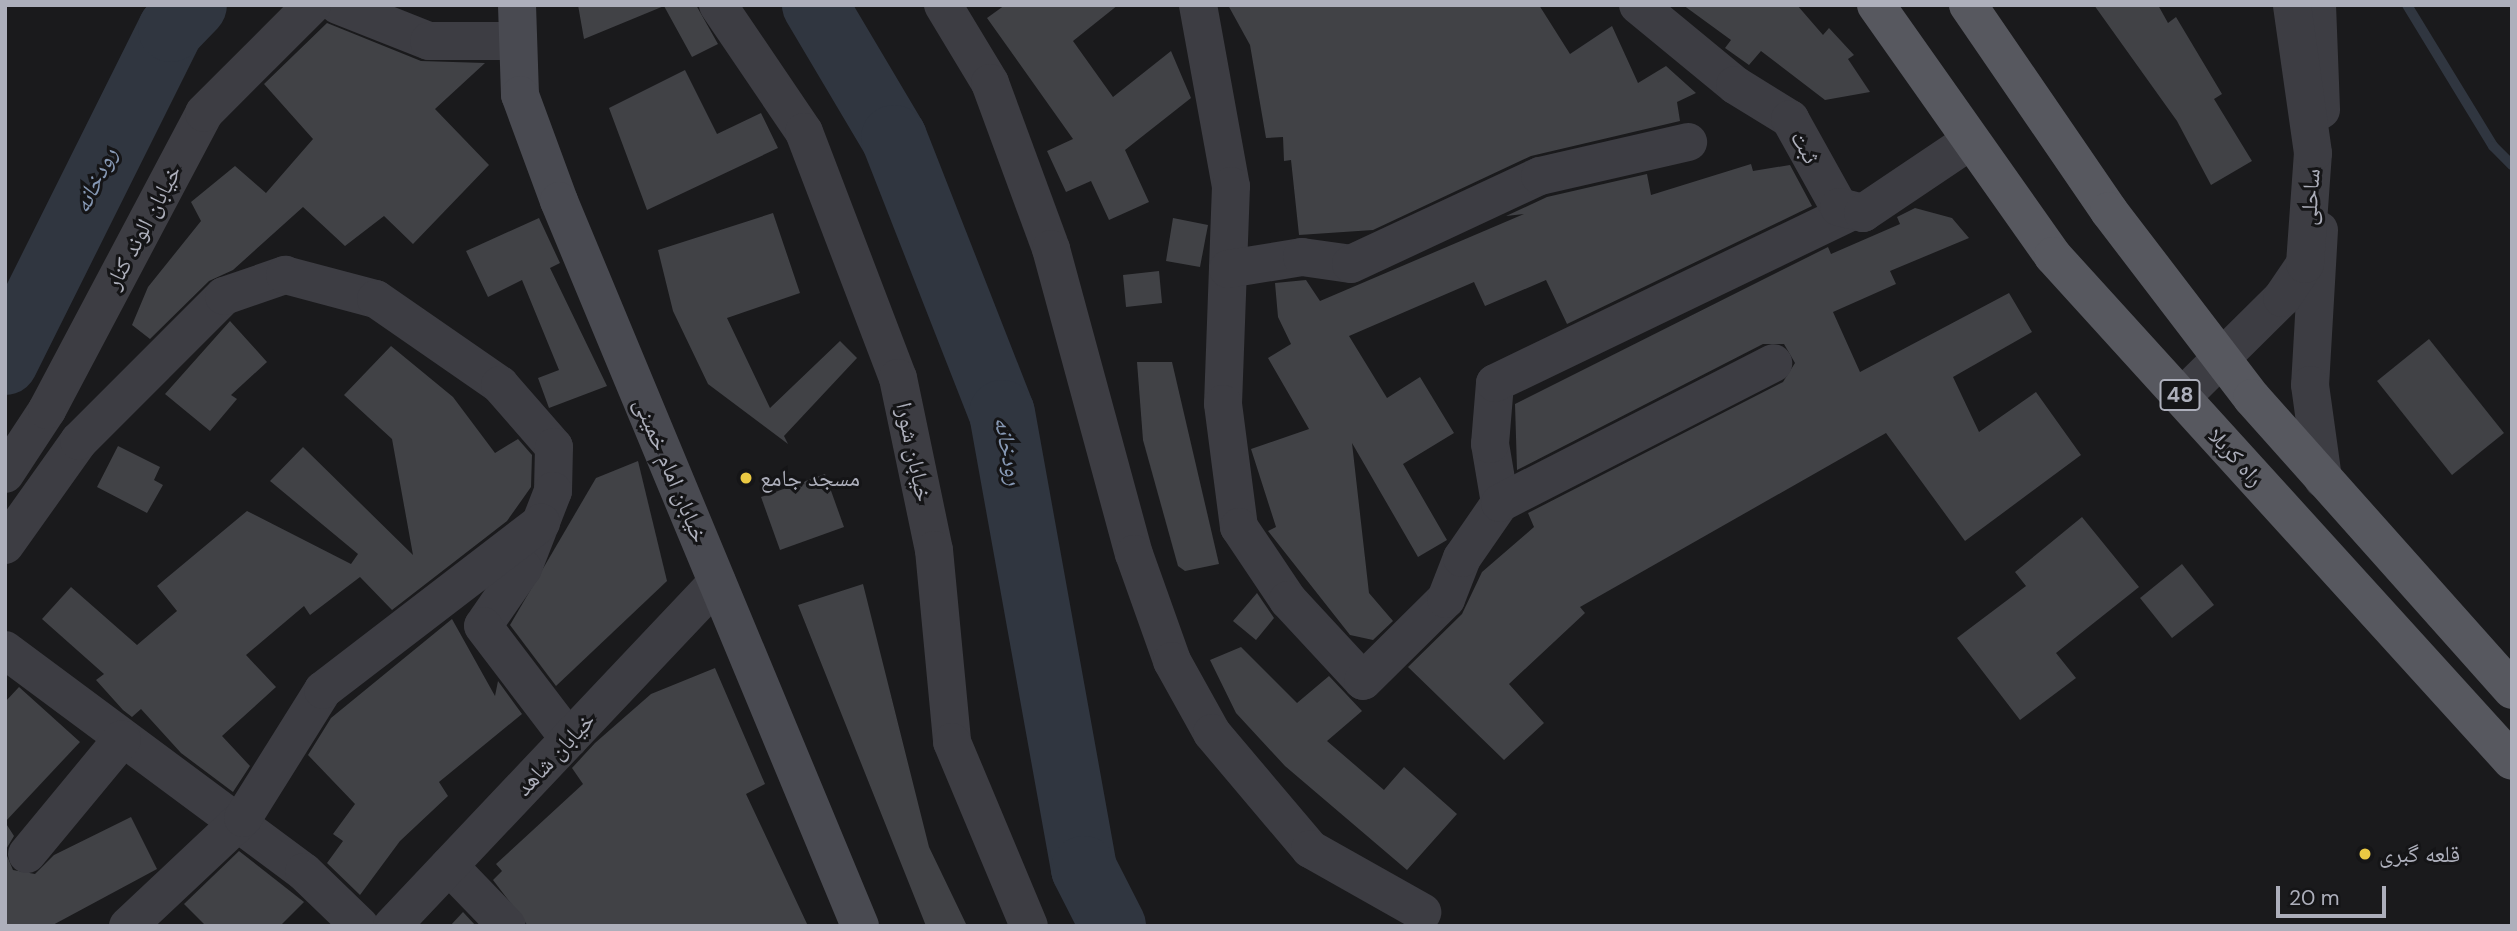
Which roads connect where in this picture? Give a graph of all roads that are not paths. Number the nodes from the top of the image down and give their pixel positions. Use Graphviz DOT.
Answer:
graph roads {
  1 [pos="313,5"];
  2 [pos="338,5"];
  3 [pos="718,5"];
  4 [pos="943,5"];
  5 [pos="1198,5"];
  6 [pos="1638,5"];
  7 [pos="1876,5"];
  8 [pos="1968,5"];
  9 [pos="2292,5"];
  10 [pos="2317,5"];
  11 [pos="517,23"];
  12 [pos="1970,141"];
  13 [pos="1688,142"];
  14 [pos="1853,211"];
  15 [pos="1228,269"];
  16 [pos="2218,354"];
  17 [pos="1773,363"];
  18 [pos="2182,397"];
  19 [pos="5,474"];
  20 [pos="2323,478"];
  21 [pos="1500,503"];
  22 [pos="541,523"];
  23 [pos="5,545"];
  24 [pos="717,582"];
  25 [pos="5,650"];
  26 [pos="2512,690"];
  27 [pos="122,739"];
  28 [pos="569,739"];
  29 [pos="2512,761"];
  30 [pos="237,823"];
  31 [pos="27,854"];
  32 [pos="449,866"];
  33 [pos="1422,912"];
  34 [pos="128,926"];
  35 [pos="360,926"];
  36 [pos="392,926"];
  37 [pos="507,926"];
  38 [pos="860,926"];
  39 [pos="1029,926"];
  1 -- 19 [label="street, خیابان الوند کنار"];
  2 -- 11 [label="street"];
  3 -- 39 [label="street, خیابان شورا"];
  4 -- 33 [label="street"];
  5 -- 15 [label="street"];
  6 -- 14 [label="street, ثبت"];
  7 -- 12 [label="main road, راه کربلا / 48"];
  8 -- 16 [label="main road, 48"];
  9 -- 16 [label="street, ساحلی"];
  10 -- 20 [label="street"];
  11 -- 24 [label="main road, خیابان امام خمینی"];
  12 -- 14 [label="street"];
  12 -- 18 [label="main road, راه کربلا / 48"];
  13 -- 15 [label="street"];
  14 -- 21 [label="street"];
  15 -- 21 [label="street"];
  16 -- 18 [label="street, ساحلی"];
  16 -- 20 [label="main road, 48"];
  17 -- 21 [label="street"];
  18 -- 29 [label="main road, راه کربلا / 48"];
  20 -- 26 [label="main road, 48"];
  22 -- 23 [label="street"];
  22 -- 28 [label="street"];
  22 -- 30 [label="street"];
  24 -- 28 [label="street, خیابان شاهد"];
  24 -- 38 [label="main road, خیابان امام خمینی"];
  25 -- 27 [label="street"];
  27 -- 30 [label="street"];
  27 -- 31 [label="street"];
  28 -- 32 [label="street, خیابان شاهد"];
  30 -- 34 [label="street"];
  30 -- 35 [label="street"];
  32 -- 36 [label="street, خیابان شاهد"];
  32 -- 37 [label="street"];
}
